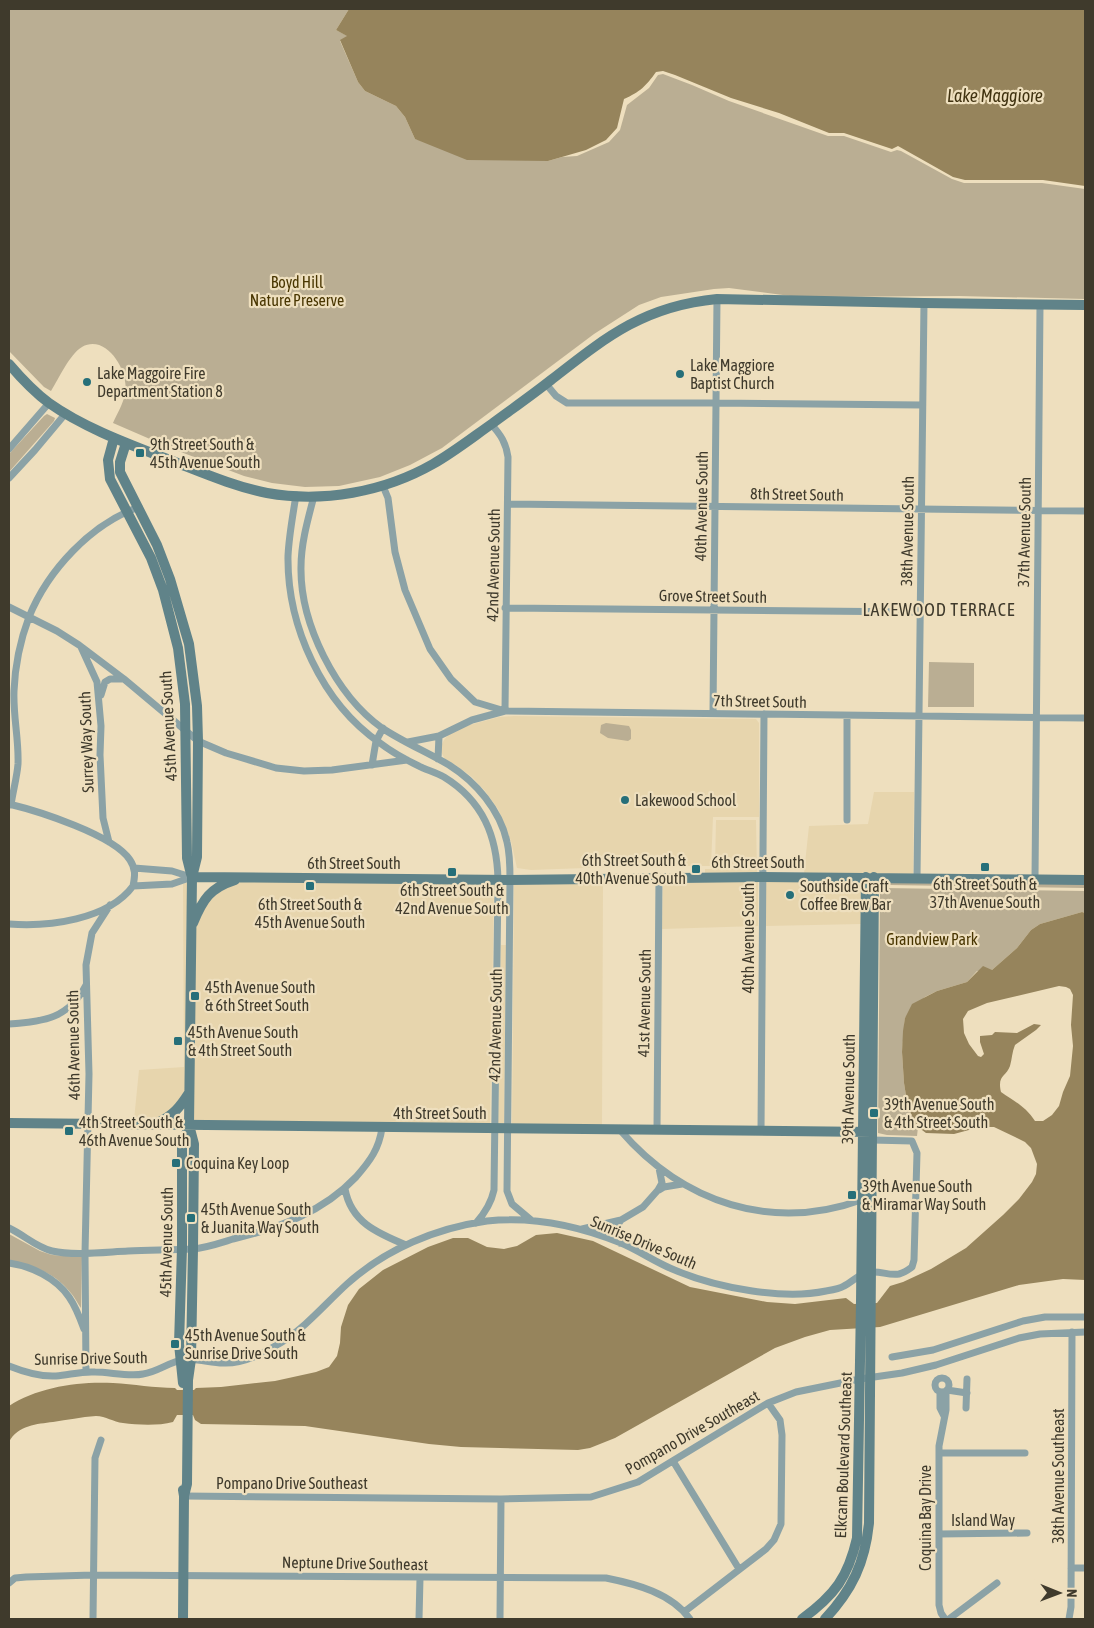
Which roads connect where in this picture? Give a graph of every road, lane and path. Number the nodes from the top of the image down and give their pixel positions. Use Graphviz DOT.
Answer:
graph roads {
  1 [pos="717,299"];
  2 [pos="924,304"];
  3 [pos="1040,305"];
  4 [pos="1085,305"];
  5 [pos="9,364"];
  6 [pos="546,384"];
  7 [pos="50,403"];
  8 [pos="716,403"];
  9 [pos="922,406"];
  10 [pos="66,413"];
  11 [pos="491,424"];
  12 [pos="114,438"];
  13 [pos="126,443"];
  14 [pos="9,449"];
  15 [pos="9,478"];
  16 [pos="384,486"];
  17 [pos="296,495"];
  18 [pos="314,496"];
  19 [pos="508,504"];
  20 [pos="716,506"];
  21 [pos="139,507"];
  22 [pos="921,509"];
  23 [pos="128,511"];
  24 [pos="1038,511"];
  25 [pos="1085,511"];
  26 [pos="9,607"];
  27 [pos="506,608"];
  28 [pos="713,610"];
  29 [pos="920,612"];
  30 [pos="29,616"];
  31 [pos="79,645"];
  32 [pos="124,679"];
  33 [pos="100,703"];
  34 [pos="505,711"];
  35 [pos="713,713"];
  36 [pos="764,714"];
  37 [pos="848,716"];
  38 [pos="918,716"];
  39 [pos="1036,718"];
  40 [pos="1085,718"];
  41 [pos="383,728"];
  42 [pos="186,731"];
  43 [pos="439,736"];
  44 [pos="198,741"];
  45 [pos="376,741"];
  46 [pos="408,742"];
  47 [pos="438,759"];
  48 [pos="407,760"];
  49 [pos="372,765"];
  50 [pos="10,805"];
  51 [pos="847,820"];
  52 [pos="109,842"];
  53 [pos="134,868"];
  54 [pos="192,877"];
  55 [pos="762,877"];
  56 [pos="870,877"];
  57 [pos="243,878"];
  58 [pos="659,878"];
  59 [pos="917,878"];
  60 [pos="1035,879"];
  61 [pos="498,880"];
  62 [pos="510,880"];
  63 [pos="1085,880"];
  64 [pos="133,886"];
  65 [pos="110,905"];
  66 [pos="9,924"];
  67 [pos="191,928"];
  68 [pos="497,942"];
  69 [pos="510,942"];
  70 [pos="86,984"];
  71 [pos="9,1024"];
  72 [pos="189,1092"];
  73 [pos="9,1123"];
  74 [pos="88,1123"];
  75 [pos="154,1124"];
  76 [pos="189,1125"];
  77 [pos="382,1128"];
  78 [pos="494,1128"];
  79 [pos="508,1128"];
  80 [pos="657,1129"];
  81 [pos="620,1130"];
  82 [pos="761,1131"];
  83 [pos="869,1134"];
  84 [pos="659,1168"];
  85 [pos="682,1184"];
  86 [pos="916,1186"];
  87 [pos="963,1187"];
  88 [pos="345,1189"];
  89 [pos="658,1190"];
  90 [pos="866,1199"];
  91 [pos="531,1220"];
  92 [pos="621,1220"];
  93 [pos="476,1224"];
  94 [pos="9,1228"];
  95 [pos="577,1229"];
  96 [pos="620,1243"];
  97 [pos="406,1245"];
  98 [pos="182,1248"];
  99 [pos="194,1248"];
  100 [pos="85,1253"];
  101 [pos="9,1263"];
  102 [pos="866,1273"];
  103 [pos="866,1302"];
  104 [pos="1085,1317"];
  105 [pos="1072,1332"];
  106 [pos="1085,1332"];
  107 [pos="86,1334"];
  108 [pos="892,1357"];
  109 [pos="186,1360"];
  110 [pos="936,1365"];
  111 [pos="9,1366"];
  112 [pos="86,1372"];
  113 [pos="865,1378"];
  114 [pos="940,1378"];
  115 [pos="967,1379"];
  116 [pos="945,1391"];
  117 [pos="967,1393"];
  118 [pos="768,1403"];
  119 [pos="966,1408"];
  120 [pos="101,1440"];
  121 [pos="1025,1452"];
  122 [pos="939,1453"];
  123 [pos="673,1461"];
  124 [pos="184,1496"];
  125 [pos="501,1499"];
  126 [pos="1027,1533"];
  127 [pos="939,1534"];
  128 [pos="1071,1568"];
  129 [pos="1085,1568"];
  130 [pos="739,1569"];
  131 [pos="93,1575"];
  132 [pos="184,1576"];
  133 [pos="850,1576"];
  134 [pos="420,1578"];
  135 [pos="500,1578"];
  136 [pos="9,1583"];
  137 [pos="997,1583"];
  138 [pos="684,1612"];
  139 [pos="93,1619"];
  140 [pos="183,1619"];
  141 [pos="420,1619"];
  142 [pos="500,1619"];
  143 [pos="690,1619"];
  144 [pos="802,1619"];
  145 [pos="825,1619"];
  146 [pos="945,1619"];
  147 [pos="949,1619"];
  148 [pos="1069,1619"];
  1 -- 2 [label="street"];
  1 -- 6 [label="street"];
  1 -- 8 [label="street, 40th Avenue South"];
  2 -- 3 [label="street"];
  2 -- 9 [label="street, 38th Avenue South"];
  3 -- 4 [label="street"];
  3 -- 24 [label="street, 37th Avenue South"];
  5 -- 7 [label="street"];
  6 -- 8 [label="street"];
  6 -- 11 [label="street"];
  7 -- 10 [label="street"];
  7 -- 14 [label="street"];
  8 -- 9 [label="street"];
  8 -- 20 [label="street, 40th Avenue South"];
  9 -- 22 [label="street, 38th Avenue South"];
  10 -- 12 [label="street"];
  10 -- 15 [label="street"];
  11 -- 16 [label="street"];
  11 -- 19 [label="street, 42nd Avenue South"];
  12 -- 13 [label="street"];
  12 -- 23 [label="street, 45th Avenue South"];
  13 -- 17 [label="street"];
  13 -- 21 [label="street, 45th Avenue South"];
  16 -- 18 [label="street"];
  16 -- 34 [label="street"];
  17 -- 18 [label="street"];
  17 -- 45 [label="street, 42nd Avenue South"];
  18 -- 41 [label="street, 42nd Avenue South"];
  19 -- 20 [label="street, 8th Street South"];
  19 -- 27 [label="street, 42nd Avenue South"];
  20 -- 22 [label="street, 8th Street South"];
  20 -- 28 [label="street, 40th Avenue South"];
  21 -- 23 [label="street"];
  21 -- 44 [label="street, 45th Avenue South"];
  22 -- 24 [label="street, 8th Street South"];
  22 -- 29 [label="street, 38th Avenue South"];
  23 -- 30 [label="street"];
  23 -- 42 [label="street, 45th Avenue South"];
  24 -- 25 [label="street, 8th Street South"];
  24 -- 39 [label="street, 37th Avenue South"];
  26 -- 30 [label="street"];
  27 -- 28 [label="street, Grove Street South"];
  27 -- 34 [label="street, 42nd Avenue South"];
  28 -- 29 [label="street, Grove Street South"];
  28 -- 35 [label="street, 40th Avenue South"];
  29 -- 38 [label="street, 38th Avenue South"];
  30 -- 31 [label="street"];
  30 -- 50 [label="street"];
  31 -- 32 [label="street"];
  31 -- 33 [label="street, Surrey Way South"];
  32 -- 33 [label="street"];
  32 -- 42 [label="street"];
  33 -- 52 [label="street, Surrey Way South"];
  34 -- 35 [label="street, 7th Street South"];
  34 -- 43 [label="street, 7th Street South"];
  35 -- 36 [label="street, 7th Street South"];
  36 -- 37 [label="street, 7th Street South"];
  36 -- 55 [label="street, 40th Avenue South"];
  37 -- 38 [label="street, 7th Street South"];
  37 -- 51 [label="street"];
  38 -- 39 [label="street, 7th Street South"];
  38 -- 59 [label="street, 38th Avenue South"];
  39 -- 40 [label="street, 7th Street South"];
  39 -- 60 [label="street, 37th Avenue South"];
  41 -- 45 [label="street"];
  41 -- 46 [label="street, 42nd Avenue South"];
  42 -- 44 [label="street"];
  42 -- 54 [label="street, 45th Avenue South"];
  43 -- 46 [label="street, 7th Street South"];
  43 -- 47 [label="street"];
  44 -- 49 [label="street"];
  44 -- 54 [label="street, 45th Avenue South"];
  45 -- 48 [label="street, 42nd Avenue South"];
  45 -- 49 [label="street"];
  46 -- 47 [label="street, 42nd Avenue South"];
  47 -- 62 [label="street, 42nd Avenue South"];
  48 -- 49 [label="street"];
  48 -- 61 [label="street, 42nd Avenue South"];
  50 -- 52 [label="street"];
  52 -- 53 [label="street"];
  53 -- 54 [label="street, 6th Street South"];
  53 -- 64 [label="street"];
  54 -- 57 [label="street, 6th Street South"];
  54 -- 64 [label="street, 6th Street South"];
  54 -- 67 [label="street, 45th Avenue South"];
  55 -- 56 [label="street, 6th Street South"];
  55 -- 58 [label="street, 6th Street South"];
  55 -- 82 [label="street, 40th Avenue South"];
  56 -- 59 [label="street, 6th Street South"];
  56 -- 83 [label="street, 39th Avenue South"];
  57 -- 61 [label="street, 6th Street South"];
  57 -- 67 [label="street"];
  58 -- 62 [label="street, 6th Street South"];
  58 -- 80 [label="street, 41st Avenue South"];
  59 -- 60 [label="street, 6th Street South"];
  60 -- 63 [label="street, 6th Street South"];
  61 -- 62 [label="street, 6th Street South"];
  61 -- 68 [label="street, 42nd Avenue South"];
  62 -- 69 [label="street, 42nd Avenue South"];
  64 -- 65 [label="street"];
  65 -- 66 [label="street"];
  65 -- 70 [label="street, 46th Avenue South"];
  67 -- 72 [label="street, 45th Avenue South"];
  68 -- 69 [label="street"];
  68 -- 78 [label="street, 42nd Avenue South"];
  69 -- 79 [label="street, 42nd Avenue South"];
  70 -- 71 [label="street"];
  70 -- 74 [label="street, 46th Avenue South"];
  72 -- 75 [label="street"];
  72 -- 76 [label="street, 45th Avenue South"];
  73 -- 74 [label="street, 4th Street South"];
  74 -- 75 [label="street, 4th Street South"];
  74 -- 100 [label="street, 46th Avenue South"];
  75 -- 76 [label="street, 4th Street South"];
  76 -- 77 [label="street, 4th Street South"];
  76 -- 98 [label="street, 45th Avenue South"];
  76 -- 99 [label="street, 45th Avenue South"];
  77 -- 78 [label="street, 4th Street South"];
  77 -- 88 [label="street"];
  78 -- 79 [label="street, 4th Street South"];
  78 -- 93 [label="street, 42nd Avenue South"];
  79 -- 81 [label="street, 4th Street South"];
  79 -- 91 [label="street, 42nd Avenue South"];
  80 -- 81 [label="street, 4th Street South"];
  80 -- 82 [label="street, 4th Street South"];
  81 -- 84 [label="street"];
  82 -- 83 [label="street, 4th Street South"];
  83 -- 86 [label="street, 4th Street South"];
  83 -- 90 [label="street, 39th Avenue South"];
  84 -- 85 [label="street"];
  84 -- 89 [label="street"];
  85 -- 89 [label="street"];
  85 -- 90 [label="street"];
  86 -- 87 [label="street"];
  86 -- 102 [label="street"];
  88 -- 97 [label="street"];
  88 -- 99 [label="street"];
  89 -- 92 [label="street"];
  90 -- 102 [label="street, 39th Avenue South"];
  91 -- 93 [label="street, Sunrise Drive South"];
  91 -- 95 [label="street, Sunrise Drive South"];
  92 -- 95 [label="street"];
  92 -- 96 [label="street"];
  93 -- 97 [label="street, Sunrise Drive South"];
  94 -- 100 [label="street"];
  95 -- 96 [label="street, Sunrise Drive South"];
  96 -- 102 [label="street, Sunrise Drive South"];
  97 -- 109 [label="street, Sunrise Drive South"];
  98 -- 99 [label="street"];
  98 -- 100 [label="street"];
  98 -- 109 [label="street, 45th Avenue South"];
  99 -- 109 [label="street, 45th Avenue South"];
  100 -- 107 [label="street, 46th Avenue South"];
  101 -- 107 [label="street"];
  102 -- 103 [label="street, 39th Avenue South"];
  103 -- 113 [label="street, Elkcam Boulevard Southeast"];
  104 -- 108 [label="street"];
  105 -- 106 [label="street, Pompano Drive Southeast"];
  105 -- 110 [label="street, Pompano Drive Southeast"];
  105 -- 128 [label="street, 38th Avenue Southeast"];
  107 -- 112 [label="street, 46th Avenue South"];
  109 -- 112 [label="street, Sunrise Drive South"];
  109 -- 124 [label="street"];
  110 -- 113 [label="street, Pompano Drive Southeast"];
  110 -- 114 [label="street, Coquina Bay Drive"];
  111 -- 112 [label="street, Sunrise Drive South"];
  113 -- 118 [label="street, Pompano Drive Southeast"];
  113 -- 133 [label="street, Elkcam Boulevard Southeast"];
  114 -- 116 [label="street, Coquina Bay Drive"];
  114 -- 116 [label="street, Coquina Bay Drive"];
  115 -- 117 [label="street"];
  116 -- 117 [label="street"];
  116 -- 122 [label="street, Coquina Bay Drive"];
  117 -- 119 [label="street"];
  118 -- 123 [label="street, Pompano Drive Southeast"];
  118 -- 130 [label="street"];
  120 -- 131 [label="street"];
  121 -- 122 [label="street"];
  122 -- 127 [label="street, Coquina Bay Drive"];
  123 -- 125 [label="street, Pompano Drive Southeast"];
  123 -- 130 [label="street"];
  124 -- 125 [label="street, Pompano Drive Southeast"];
  124 -- 132 [label="street"];
  125 -- 135 [label="street"];
  126 -- 127 [label="street, Island Way"];
  127 -- 146 [label="street, Coquina Bay Drive"];
  128 -- 129 [label="street"];
  128 -- 148 [label="street, 38th Avenue Southeast"];
  130 -- 138 [label="street"];
  131 -- 132 [label="street, Neptune Drive Southeast"];
  131 -- 136 [label="street, Neptune Drive Southeast"];
  131 -- 139 [label="street"];
  132 -- 134 [label="street, Neptune Drive Southeast"];
  132 -- 140 [label="street"];
  133 -- 144 [label="street, Elkcam Boulevard Southeast"];
  133 -- 145 [label="street, Elkcam Boulevard Southeast"];
  134 -- 135 [label="street, Neptune Drive Southeast"];
  134 -- 141 [label="street"];
  135 -- 138 [label="street, Neptune Drive Southeast"];
  135 -- 142 [label="street"];
  137 -- 147 [label="street"];
  138 -- 143 [label="street, Neptune Drive Southeast"];
}
